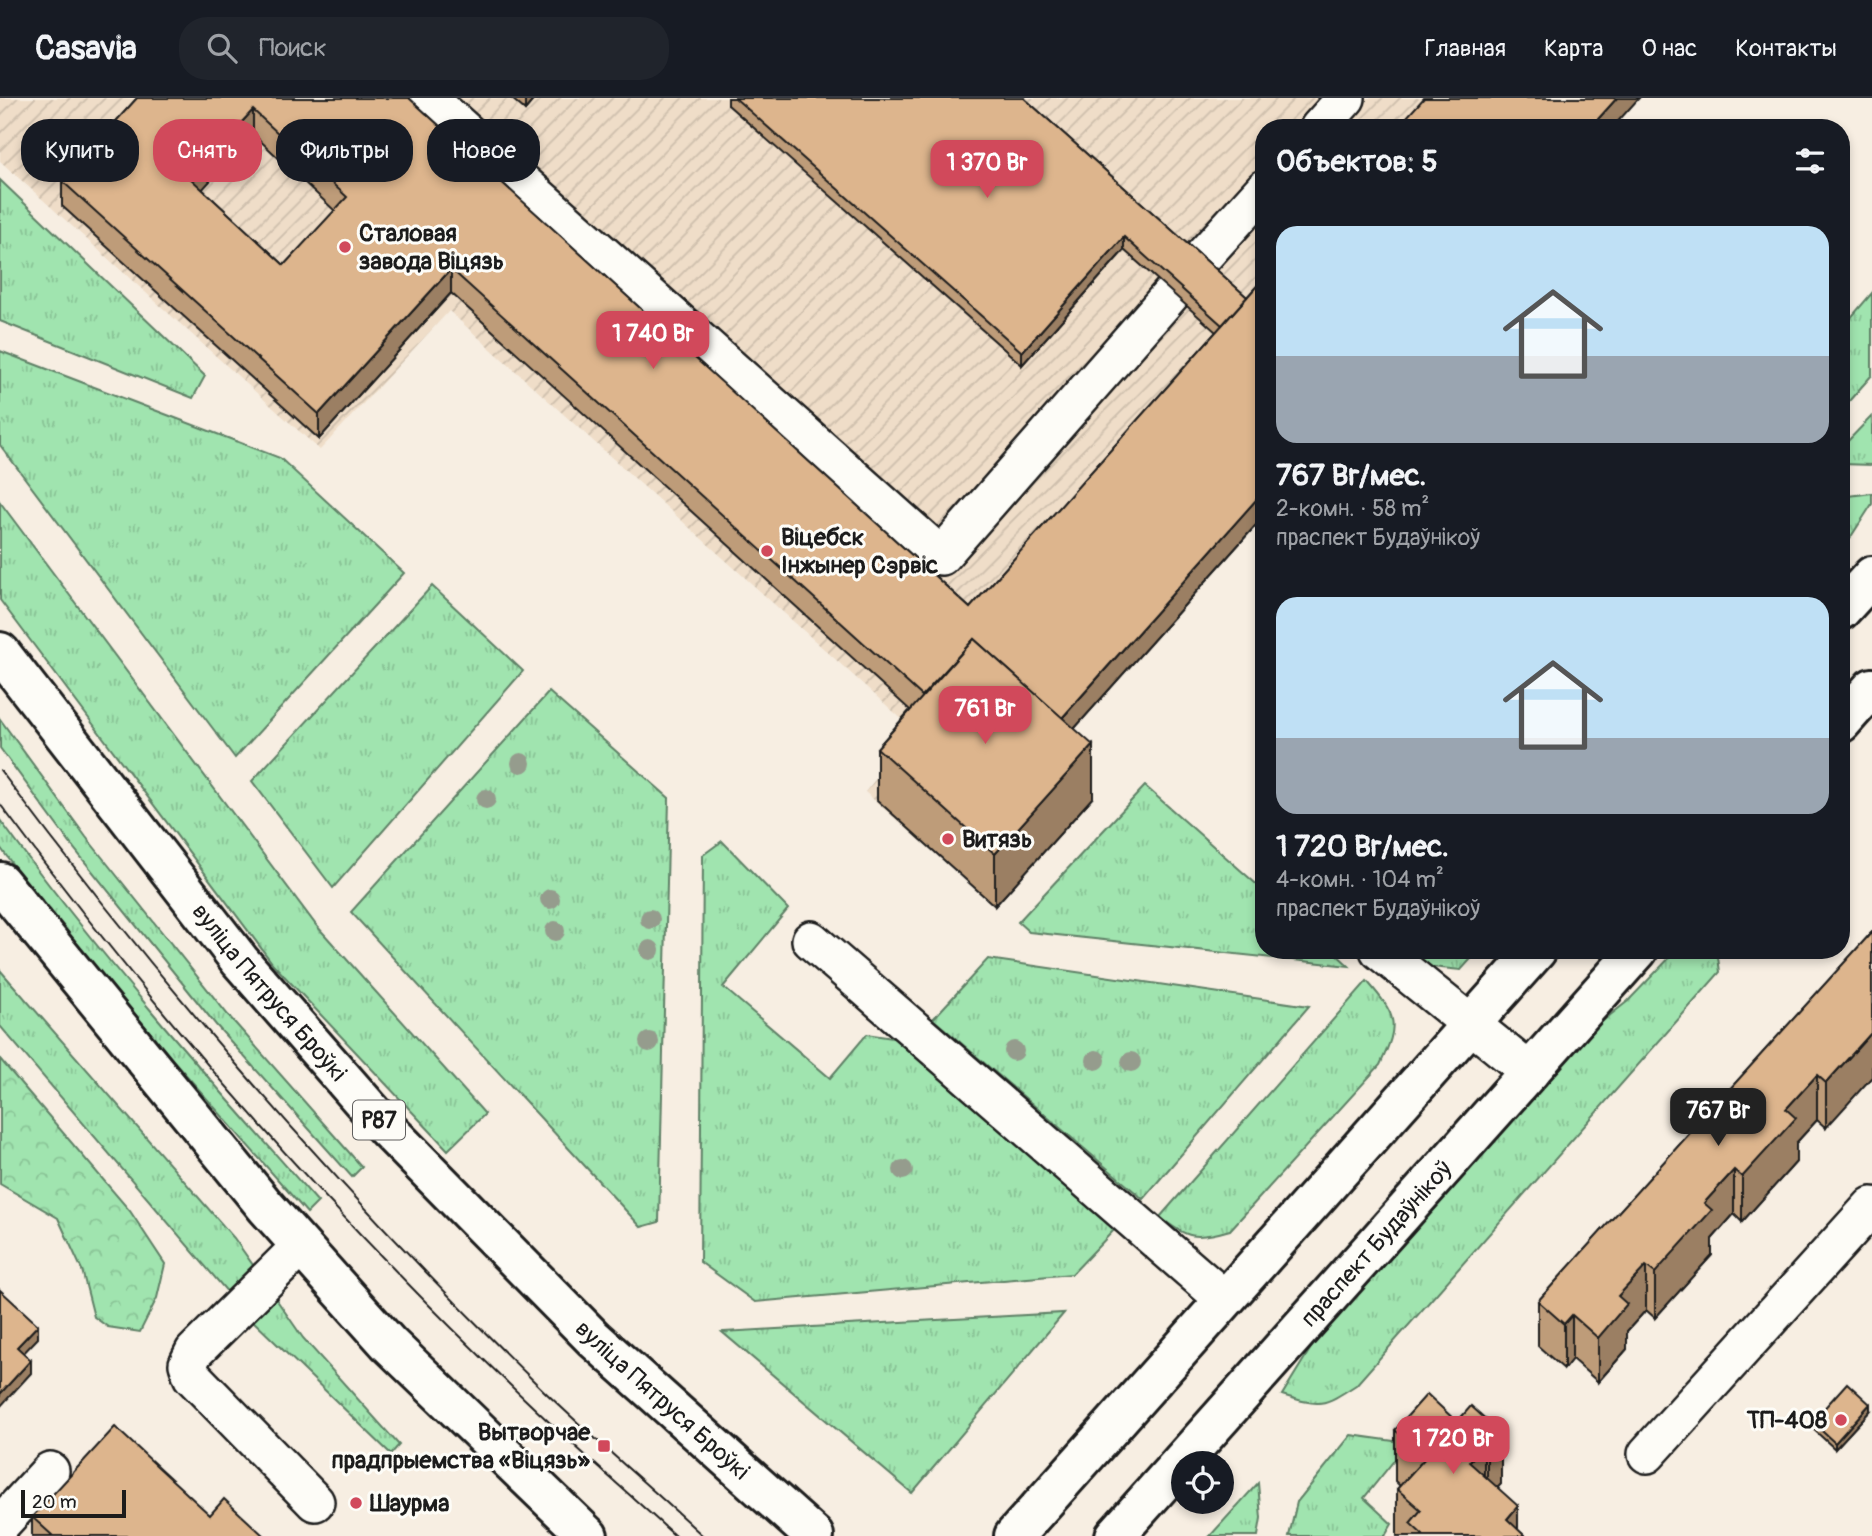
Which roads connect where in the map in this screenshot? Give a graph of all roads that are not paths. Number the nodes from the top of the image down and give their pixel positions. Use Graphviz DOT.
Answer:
graph roads {
  1 [pos="428,98"];
  2 [pos="1346,98"];
  3 [pos="1327,119"];
  4 [pos="1255,199"];
  5 [pos="1196,264"];
  6 [pos="1172,293"];
  7 [pos="1872,576"];
  8 [pos="1850,600"];
  9 [pos="0,652"];
  10 [pos="1872,688"];
  11 [pos="1850,713"];
  12 [pos="0,882"];
  13 [pos="811,940"];
  14 [pos="1390,959"];
  15 [pos="1529,959"];
  16 [pos="1630,959"];
  17 [pos="1470,1024"];
  18 [pos="1530,1072"];
  19 [pos="1872,1206"];
  20 [pos="301,1246"];
  21 [pos="1224,1299"];
  22 [pos="1647,1454"];
  23 [pos="50,1471"];
  24 [pos="315,1502"];
  25 [pos="1026,1523"];
  26 [pos="0,1524"];
  27 [pos="588,1536"];
  28 [pos="814,1536"];
  29 [pos="985,1536"];
  30 [pos="1115,1536"];
  1 -- 6 [label="street"];
  2 -- 3 [label="street"];
  4 -- 5 [label="street"];
  7 -- 8 [label="main road"];
  9 -- 28 [label="main road, вуліца Пятруся Броўкі / Р87"];
  10 -- 11 [label="main road"];
  12 -- 20 [label="main road"];
  13 -- 21 [label="street"];
  14 -- 17 [label="street"];
  15 -- 17 [label="main road"];
  16 -- 18 [label="main road, праспект Будаўнікоў"];
  17 -- 18 [label="street"];
  17 -- 21 [label="main road"];
  18 -- 30 [label="main road, праспект Будаўнікоў"];
  19 -- 22 [label="street"];
  20 -- 24 [label="street"];
  20 -- 27 [label="main road"];
  21 -- 25 [label="main road"];
  23 -- 26 [label="street"];
  25 -- 29 [label="main road"];
}
